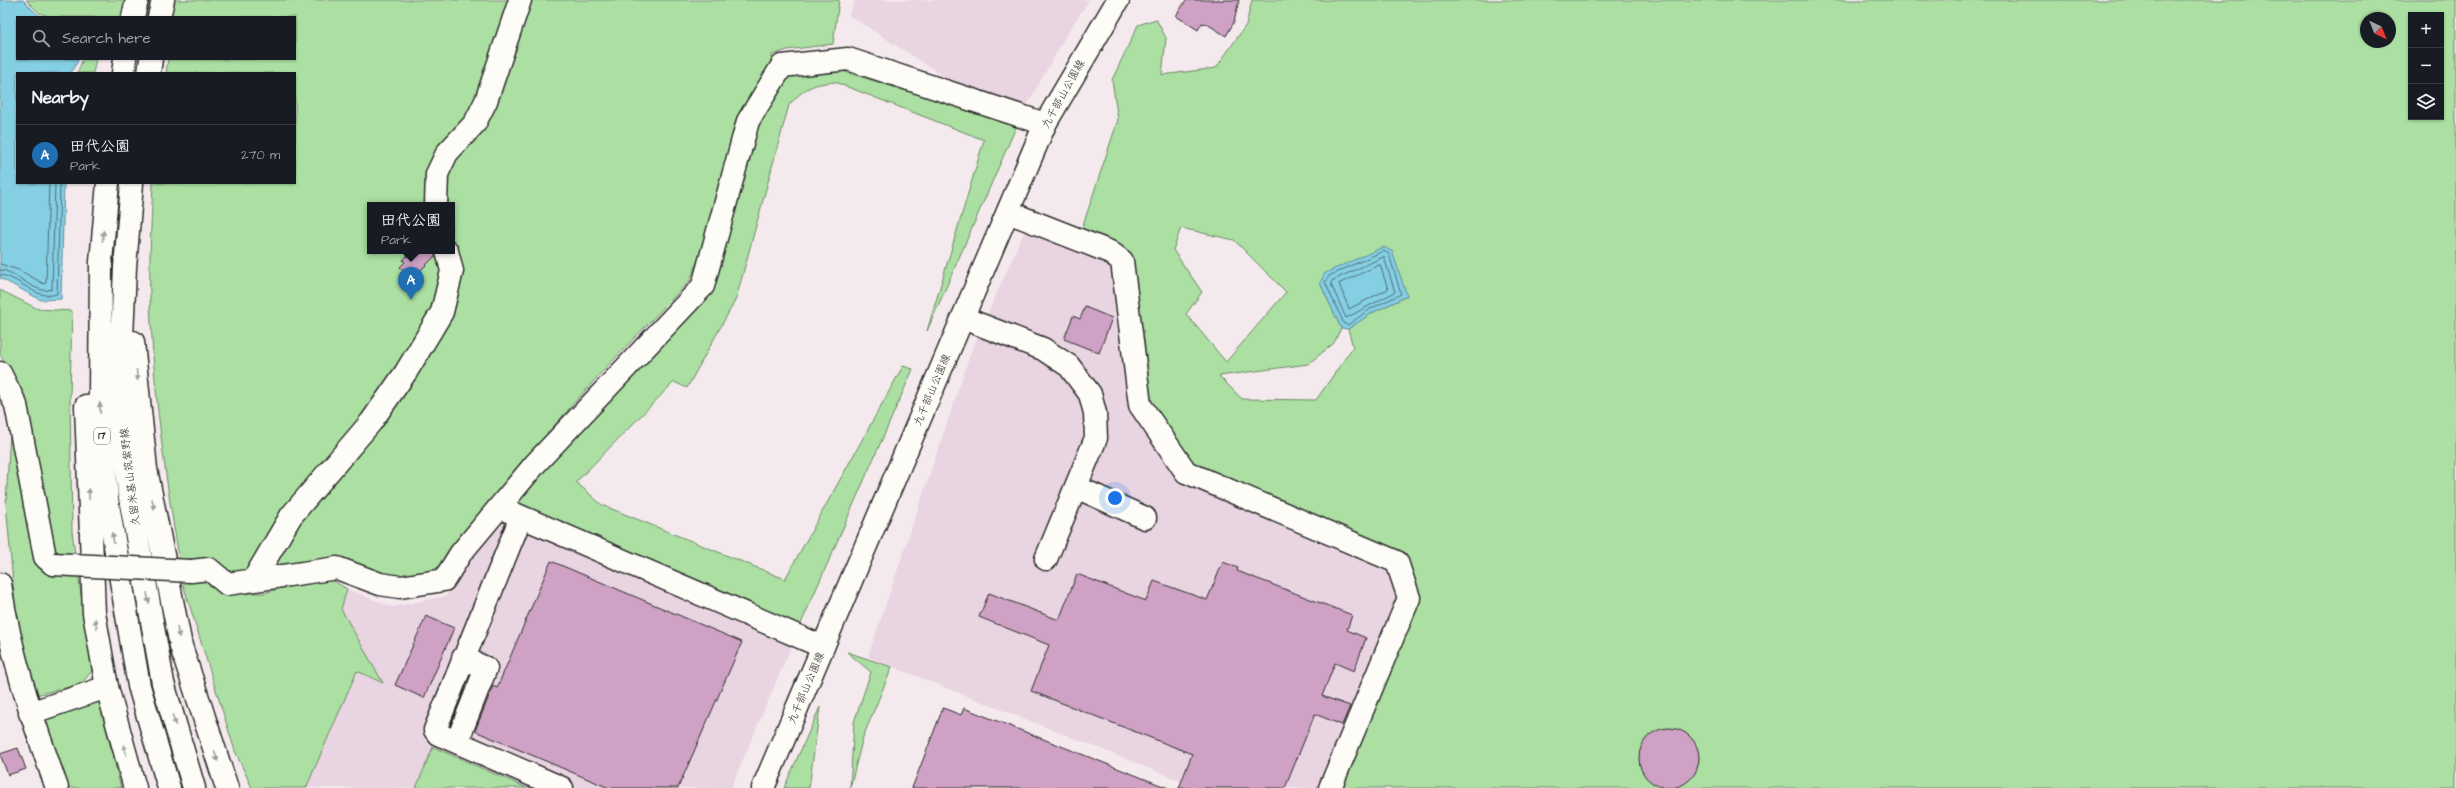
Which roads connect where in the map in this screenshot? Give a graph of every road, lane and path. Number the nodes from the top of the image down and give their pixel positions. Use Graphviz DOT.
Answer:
graph roads {
  1 [pos="137,0"];
  2 [pos="163,0"];
  3 [pos="520,0"];
  4 [pos="1118,0"];
  5 [pos="134,16"];
  6 [pos="159,16"];
  7 [pos="126,60"];
  8 [pos="151,60"];
  9 [pos="123,72"];
  10 [pos="148,72"];
  11 [pos="1045,124"];
  12 [pos="108,184"];
  13 [pos="132,184"];
  14 [pos="436,202"];
  15 [pos="1008,212"];
  16 [pos="448,254"];
  17 [pos="101,262"];
  18 [pos="125,267"];
  19 [pos="963,318"];
  20 [pos="0,373"];
  21 [pos="1076,486"];
  22 [pos="498,507"];
  23 [pos="521,517"];
  24 [pos="1145,518"];
  25 [pos="1046,559"];
  26 [pos="254,579"];
  27 [pos="0,584"];
  28 [pos="823,647"];
  29 [pos="107,687"];
  30 [pos="30,713"];
  31 [pos="57,788"];
  32 [pos="135,788"];
  33 [pos="169,788"];
  34 [pos="194,788"];
  35 [pos="227,788"];
  36 [pos="562,788"];
  37 [pos="763,788"];
  38 [pos="1330,788"];
  1 -- 5 [label="street"];
  2 -- 6 [label="street"];
  3 -- 14 [label="street"];
  4 -- 11 [label="street, 九千部山公園線"];
  7 -- 9 [label="street"];
  8 -- 10 [label="street"];
  11 -- 15 [label="street, 九千部山公園線"];
  11 -- 22 [label="street"];
  17 -- 12 [label="street, 久留米基山筑紫野線 / 17, one-way"];
  13 -- 18 [label="street, 久留米基山筑紫野線 / 17"];
  15 -- 19 [label="street, 九千部山公園線"];
  15 -- 38 [label="street"];
  16 -- 26 [label="street"];
  29 -- 17 [label="street, one-way"];
  33 -- 17 [label="street, 久留米基山筑紫野線 / 17, one-way"];
  18 -- 34 [label="street, 久留米基山筑紫野線 / 17, one-way"];
  18 -- 35 [label="street, one-way"];
  19 -- 21 [label="street"];
  19 -- 28 [label="street, 九千部山公園線"];
  20 -- 26 [label="street, bridge"];
  21 -- 24 [label="street"];
  21 -- 25 [label="street"];
  22 -- 23 [label="street"];
  22 -- 26 [label="street"];
  23 -- 28 [label="street"];
  23 -- 36 [label="street"];
  27 -- 30 [label="street"];
  28 -- 37 [label="street, 九千部山公園線"];
  29 -- 30 [label="street"];
  32 -- 29 [label="street, one-way"];
  30 -- 31 [label="street"];
}
